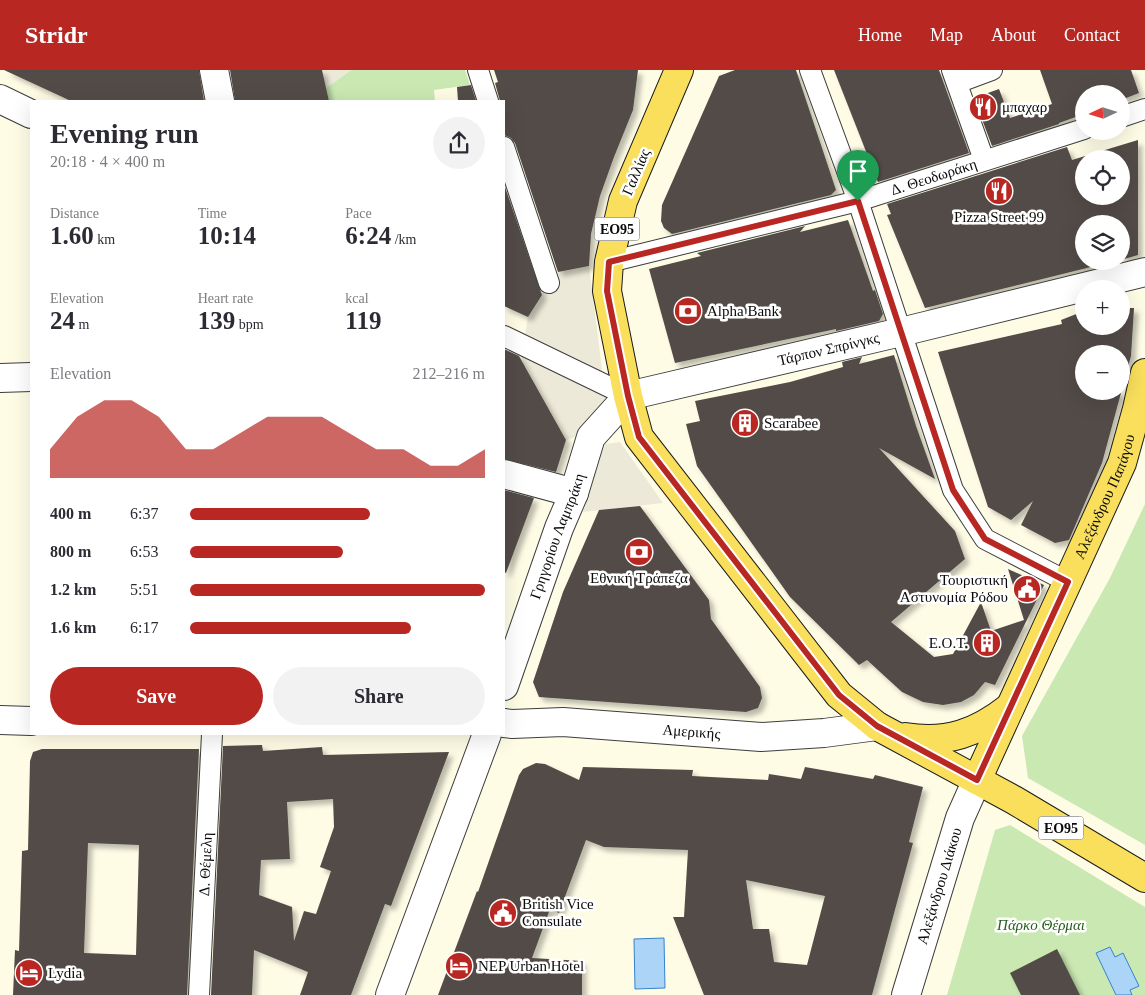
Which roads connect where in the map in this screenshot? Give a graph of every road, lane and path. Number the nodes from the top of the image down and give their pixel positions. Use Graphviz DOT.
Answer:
graph roads {
  1 [pos="214,70"];
  2 [pos="478,70"];
  3 [pos="679,70"];
  4 [pos="810,70"];
  5 [pos="992,70"];
  6 [pos="955,76"];
  7 [pos="0,99"];
  8 [pos="220,100"];
  9 [pos="488,100"];
  10 [pos="1145,109"];
  11 [pos="30,114"];
  12 [pos="1130,114"];
  13 [pos="1075,132"];
  14 [pos="505,150"];
  15 [pos="984,160"];
  16 [pos="858,201"];
  17 [pos="609,262"];
  18 [pos="1145,272"];
  19 [pos="549,283"];
  20 [pos="901,332"];
  21 [pos="505,336"];
  22 [pos="1145,373"];
  23 [pos="30,377"];
  24 [pos="0,378"];
  25 [pos="628,396"];
  26 [pos="505,474"];
  27 [pos="574,493"];
  28 [pos="1068,582"];
  29 [pos="505,683"];
  30 [pos="1010,707"];
  31 [pos="0,720"];
  32 [pos="30,721"];
  33 [pos="505,723"];
  34 [pos="887,731"];
  35 [pos="212,735"];
  36 [pos="487,735"];
  37 [pos="977,780"];
  38 [pos="1145,878"];
  39 [pos="198,995"];
  40 [pos="390,995"];
  41 [pos="906,995"];
  1 -- 8 [label="street"];
  2 -- 9 [label="street"];
  3 -- 17 [label="main road, Γαλλίας / ΕΟ95"];
  4 -- 16 [label="street"];
  5 -- 6 [label="street"];
  6 -- 15 [label="street"];
  7 -- 11 [label="street"];
  10 -- 12 [label="street"];
  13 -- 15 [label="street, Δ. Θεοδωράκη"];
  14 -- 19 [label="street"];
  15 -- 16 [label="street, Δ. Θεοδωράκη"];
  16 -- 17 [label="street, Δ. Θεοδωράκη"];
  16 -- 20 [label="street"];
  17 -- 25 [label="main road, Γαλλίας / ΕΟ95"];
  18 -- 20 [label="street, Τάρπον Σπρίνγκς"];
  20 -- 25 [label="street, Τάρπον Σπρίνγκς"];
  20 -- 28 [label="street"];
  21 -- 25 [label="street"];
  22 -- 28 [label="main road, Αλεξάνδρου Παπάγου"];
  23 -- 24 [label="street"];
  25 -- 27 [label="street, Γρηγορίου Λαμπράκη"];
  25 -- 34 [label="main road, ΕΟ95"];
  26 -- 27 [label="street"];
  27 -- 29 [label="street, Γρηγορίου Λαμπράκη"];
  28 -- 30 [label="main road, Αλεξάνδρου Παπάγου"];
  30 -- 34 [label="main road"];
  30 -- 37 [label="main road, Αλεξάνδρου Παπάγου"];
  31 -- 32 [label="street"];
  33 -- 34 [label="street, Αμερικής"];
  34 -- 37 [label="main road, ΕΟ95"];
  35 -- 39 [label="street, Δ. Θέμελη"];
  36 -- 40 [label="street"];
  37 -- 38 [label="main road, ΕΟ95"];
  37 -- 41 [label="street, Αλεξάνδρου Διάκου"];
}
